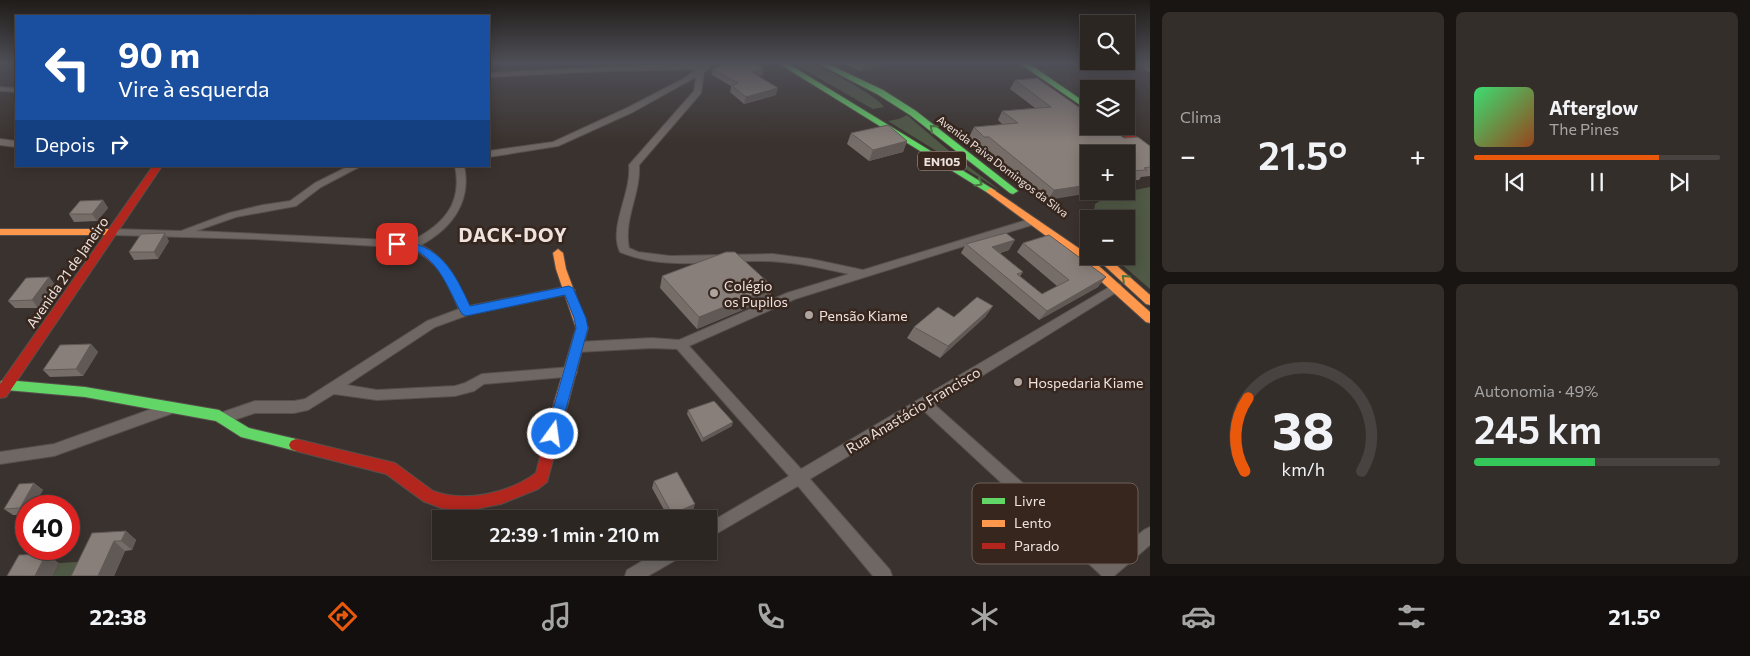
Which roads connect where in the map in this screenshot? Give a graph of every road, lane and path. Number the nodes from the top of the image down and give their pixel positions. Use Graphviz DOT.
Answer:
graph roads {
  1 [pos="665,90"];
  2 [pos="698,90"];
  3 [pos="826,90"];
  4 [pos="876,90"];
  5 [pos="1062,90"];
  6 [pos="880,92"];
  7 [pos="848,103"];
  8 [pos="1080,103"];
  9 [pos="1127,135"];
  10 [pos="0,142"];
  11 [pos="15,144"];
  12 [pos="1150,151"];
  13 [pos="490,154"];
  14 [pos="157,167"];
  15 [pos="355,167"];
  16 [pos="459,167"];
  17 [pos="1019,195"];
  18 [pos="1034,221"];
  19 [pos="0,232"];
  20 [pos="113,232"];
  21 [pos="180,233"];
  22 [pos="1075,237"];
  23 [pos="1080,241"];
  24 [pos="413,245"];
  25 [pos="558,253"];
  26 [pos="1109,265"];
  27 [pos="861,273"];
  28 [pos="1116,287"];
  29 [pos="569,290"];
  30 [pos="1150,301"];
  31 [pos="466,311"];
  32 [pos="1150,319"];
  33 [pos="680,345"];
  34 [pos="578,347"];
  35 [pos="571,372"];
  36 [pos="331,388"];
  37 [pos="3,390"];
  38 [pos="925,404"];
  39 [pos="174,407"];
  40 [pos="222,418"];
  41 [pos="0,458"];
  42 [pos="800,478"];
  43 [pos="1012,483"];
  44 [pos="717,526"];
  45 [pos="1150,535"];
  46 [pos="1138,547"];
  47 [pos="662,560"];
  48 [pos="1101,564"];
  49 [pos="1120,564"];
  50 [pos="1111,573"];
  51 [pos="642,574"];
  52 [pos="884,576"];
  1 -- 13 [label="street"];
  2 -- 27 [label="street"];
  3 -- 7 [label="main road, Avenida Paiva Domingos da Silva / EN105"];
  4 -- 6 [label="main road, Avenida Paiva Domingos da Silva / EN105"];
  5 -- 8 [label="main road"];
  6 -- 7 [label="main road"];
  17 -- 6 [label="main road, Avenida Paiva Domingos da Silva / EN105, one-way"];
  7 -- 18 [label="main road, Avenida Paiva Domingos da Silva / EN105, one-way"];
  9 -- 12 [label="main road"];
  10 -- 11 [label="street"];
  14 -- 20 [label="main road, Avenida 21 de Janeiro"];
  15 -- 21 [label="street"];
  16 -- 24 [label="street"];
  18 -- 27 [label="street"];
  18 -- 28 [label="main road, Avenida Paiva Domingos da Silva / EN105"];
  19 -- 20 [label="main road"];
  20 -- 21 [label="street"];
  20 -- 37 [label="main road, Avenida 21 de Janeiro"];
  21 -- 24 [label="street"];
  22 -- 23 [label="main road"];
  24 -- 31 [label="street"];
  25 -- 29 [label="main road"];
  30 -- 26 [label="main road, one-way"];
  27 -- 33 [label="street"];
  28 -- 32 [label="main road, Avenida Paiva Domingos da Silva / EN105"];
  28 -- 38 [label="street, Rua Anastácio Francisco"];
  29 -- 31 [label="street"];
  29 -- 34 [label="main road"];
  31 -- 36 [label="street"];
  33 -- 34 [label="street"];
  33 -- 42 [label="street"];
  34 -- 35 [label="main road"];
  35 -- 36 [label="street"];
  35 -- 40 [label="main road"];
  36 -- 40 [label="street"];
  37 -- 39 [label="main road"];
  38 -- 42 [label="street, Rua Anastácio Francisco"];
  38 -- 43 [label="street"];
  39 -- 40 [label="main road"];
  39 -- 41 [label="street"];
  42 -- 44 [label="street, Rua Anastácio Francisco"];
  42 -- 52 [label="street"];
  45 -- 46 [label="street"];
  47 -- 51 [label="street"];
  48 -- 50 [label="street"];
  49 -- 50 [label="street"];
}
